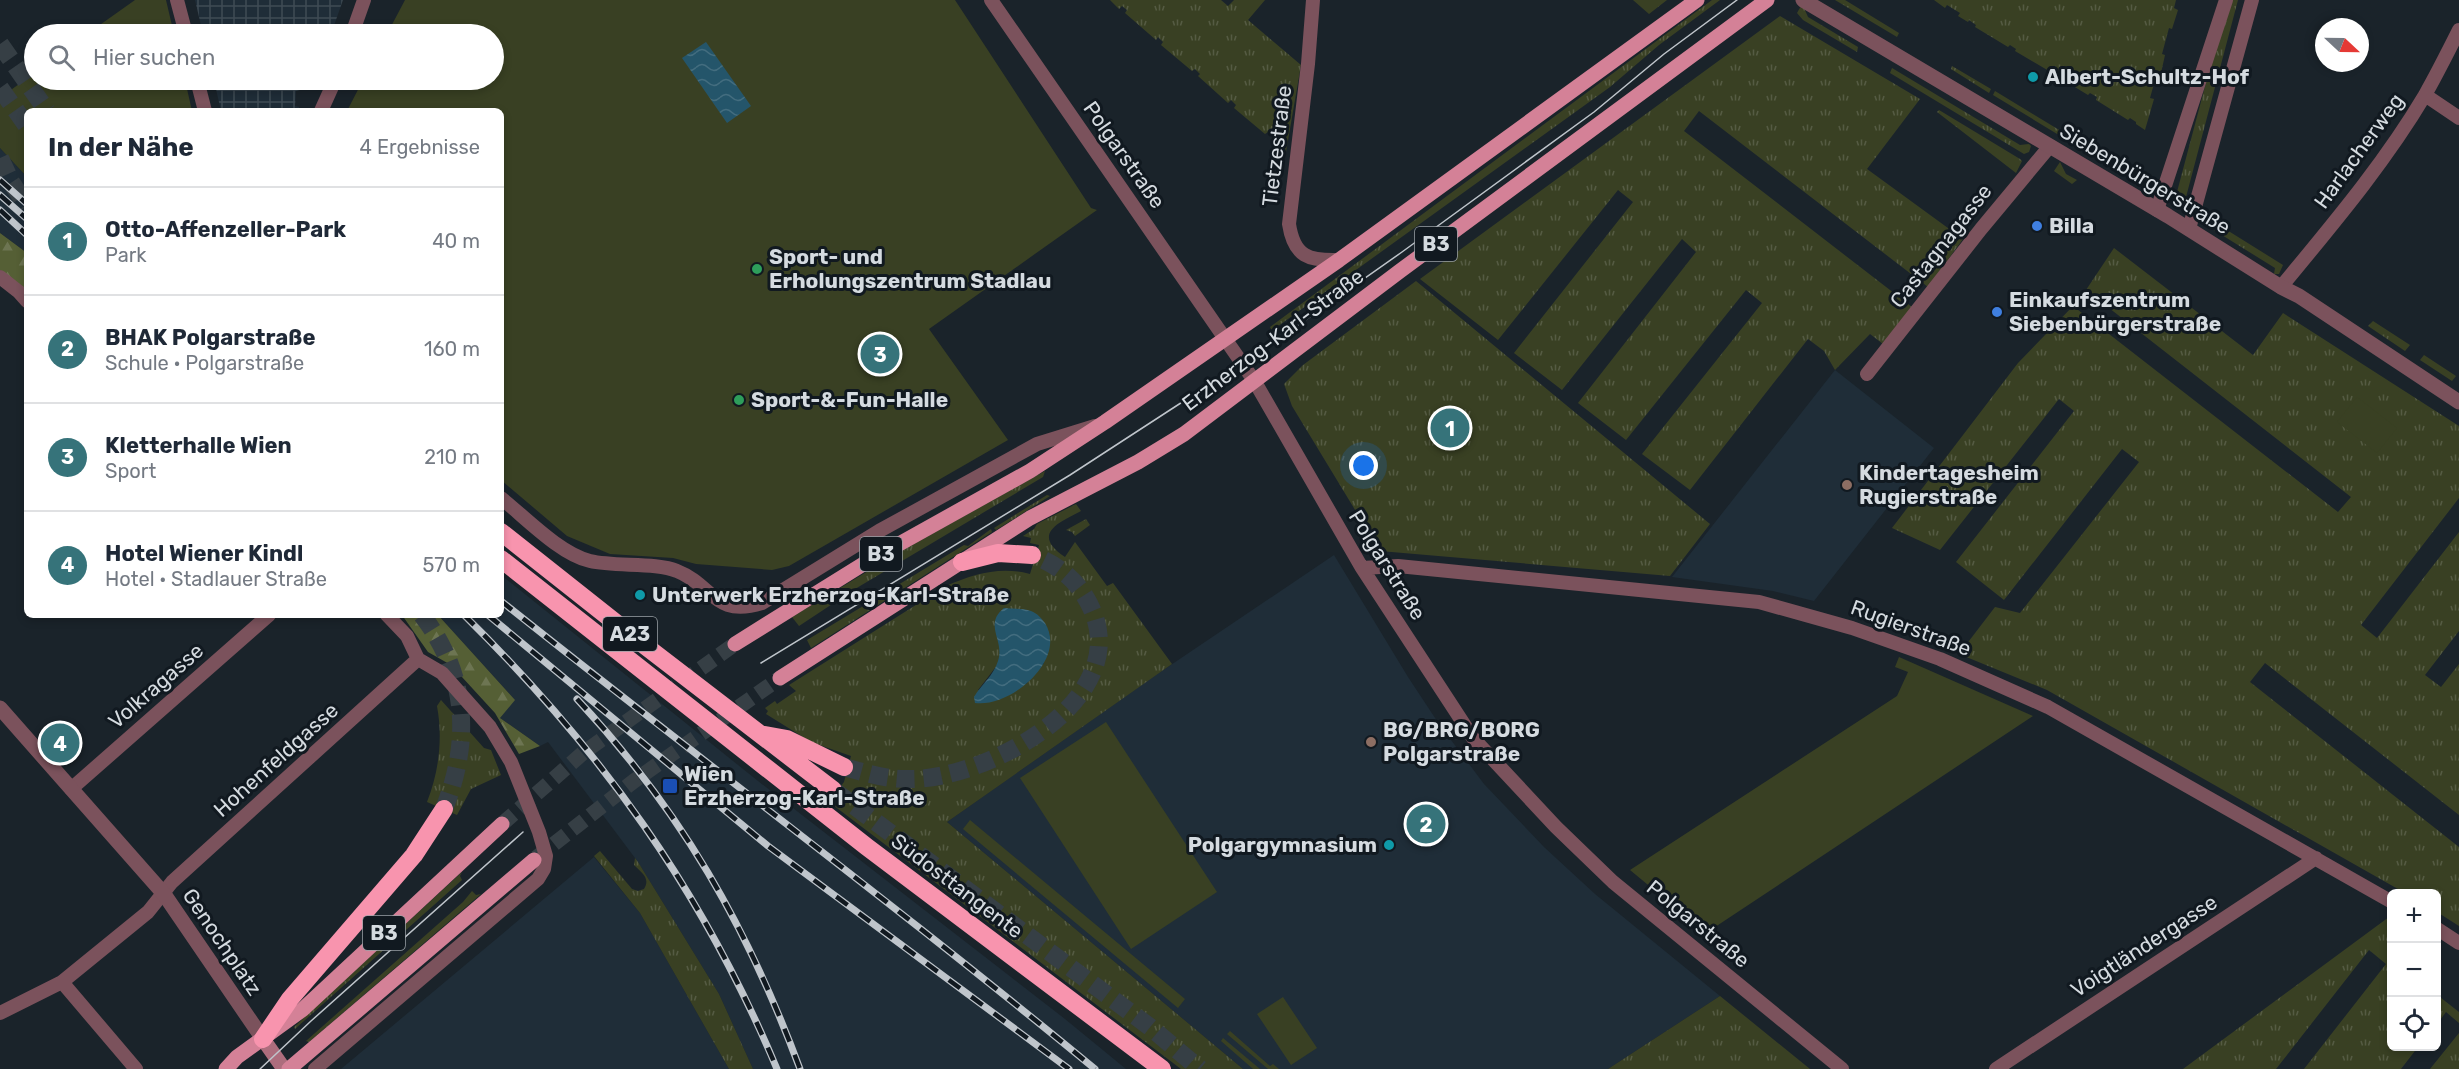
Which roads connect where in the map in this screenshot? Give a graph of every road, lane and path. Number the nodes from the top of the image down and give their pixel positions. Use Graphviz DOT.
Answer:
graph roads {
  1 [pos="177,0"];
  2 [pos="364,0"];
  3 [pos="991,0"];
  4 [pos="1313,0"];
  5 [pos="1697,0"];
  6 [pos="1767,0"];
  7 [pos="1803,0"];
  8 [pos="2226,0"];
  9 [pos="2252,0"];
  10 [pos="183,24"];
  11 [pos="356,24"];
  12 [pos="2459,30"];
  13 [pos="200,90"];
  14 [pos="330,90"];
  15 [pos="2425,95"];
  16 [pos="204,108"];
  17 [pos="322,108"];
  18 [pos="2459,118"];
  19 [pos="2050,146"];
  20 [pos="2157,210"];
  21 [pos="2189,229"];
  22 [pos="1340,260"];
  23 [pos="0,277"];
  24 [pos="2281,287"];
  25 [pos="24,297"];
  26 [pos="1225,340"];
  27 [pos="1867,374"];
  28 [pos="1255,382"];
  29 [pos="2459,402"];
  30 [pos="1105,422"];
  31 [pos="504,500"];
  32 [pos="504,534"];
  33 [pos="1032,555"];
  34 [pos="504,561"];
  35 [pos="962,562"];
  36 [pos="1362,568"];
  37 [pos="266,618"];
  38 [pos="390,618"];
  39 [pos="735,644"];
  40 [pos="418,659"];
  41 [pos="780,678"];
  42 [pos="0,708"];
  43 [pos="761,735"];
  44 [pos="844,766"];
  45 [pos="71,789"];
  46 [pos="833,790"];
  47 [pos="444,809"];
  48 [pos="502,824"];
  49 [pos="2316,858"];
  50 [pos="534,860"];
  51 [pos="164,894"];
  52 [pos="2387,900"];
  53 [pos="2441,931"];
  54 [pos="2459,943"];
  55 [pos="63,982"];
  56 [pos="0,1013"];
  57 [pos="263,1039"];
  58 [pos="136,1069"];
  59 [pos="226,1069"];
  60 [pos="284,1069"];
  61 [pos="289,1069"];
  62 [pos="315,1069"];
  63 [pos="1162,1069"];
  64 [pos="1842,1069"];
  65 [pos="1996,1069"];
  1 -- 10 [label="street"];
  2 -- 11 [label="street"];
  3 -- 26 [label="street, Polgarstraße"];
  4 -- 22 [label="street, Tietzestraße"];
  5 -- 22 [label="main road, Erzherzog-Karl-Straße / B3"];
  6 -- 28 [label="main road, Erzherzog-Karl-Straße / B3"];
  7 -- 19 [label="street, Siebenbürgerstraße"];
  8 -- 20 [label="street"];
  9 -- 21 [label="street"];
  12 -- 15 [label="street, Harlacherweg"];
  13 -- 16 [label="street"];
  14 -- 17 [label="street"];
  15 -- 18 [label="street"];
  15 -- 24 [label="street, Harlacherweg"];
  19 -- 20 [label="street, Siebenbürgerstraße"];
  19 -- 27 [label="street, Castagnagasse"];
  20 -- 21 [label="street, Siebenbürgerstraße"];
  21 -- 24 [label="street, Siebenbürgerstraße"];
  22 -- 26 [label="main road, Erzherzog-Karl-Straße / B3"];
  23 -- 25 [label="street"];
  24 -- 29 [label="street, Siebenbürgerstraße"];
  26 -- 28 [label="street, Polgarstraße"];
  26 -- 30 [label="main road, Erzherzog-Karl-Straße / B3"];
  28 -- 35 [label="main road, Erzherzog-Karl-Straße / B3"];
  28 -- 36 [label="street, Polgarstraße"];
  30 -- 31 [label="street, Erzherzog-Karl-Straße"];
  30 -- 39 [label="main road, Erzherzog-Karl-Straße / B3"];
  32 -- 43 [label="highway, A23"];
  33 -- 35 [label="highway"];
  34 -- 63 [label="highway, Südosttangente / A23"];
  35 -- 41 [label="main road, Erzherzog-Karl-Straße / B3"];
  36 -- 49 [label="street, Rugierstraße"];
  36 -- 64 [label="street, Polgarstraße"];
  37 -- 45 [label="street, Volkragasse"];
  38 -- 40 [label="street"];
  40 -- 51 [label="street, Hohenfeldgasse"];
  40 -- 62 [label="street"];
  42 -- 45 [label="street"];
  43 -- 44 [label="highway"];
  43 -- 46 [label="highway, A23"];
  45 -- 51 [label="street"];
  47 -- 57 [label="highway"];
  48 -- 57 [label="main road, B3"];
  49 -- 52 [label="street, Rugierstraße"];
  49 -- 65 [label="street, Voigtländergasse"];
  50 -- 61 [label="main road, B3"];
  51 -- 55 [label="street, Genochplatz"];
  51 -- 57 [label="street, Genochplatz"];
  53 -- 54 [label="street"];
  55 -- 56 [label="street, Genochplatz"];
  55 -- 58 [label="street"];
  57 -- 59 [label="main road, B3"];
  57 -- 60 [label="main road"];
}
